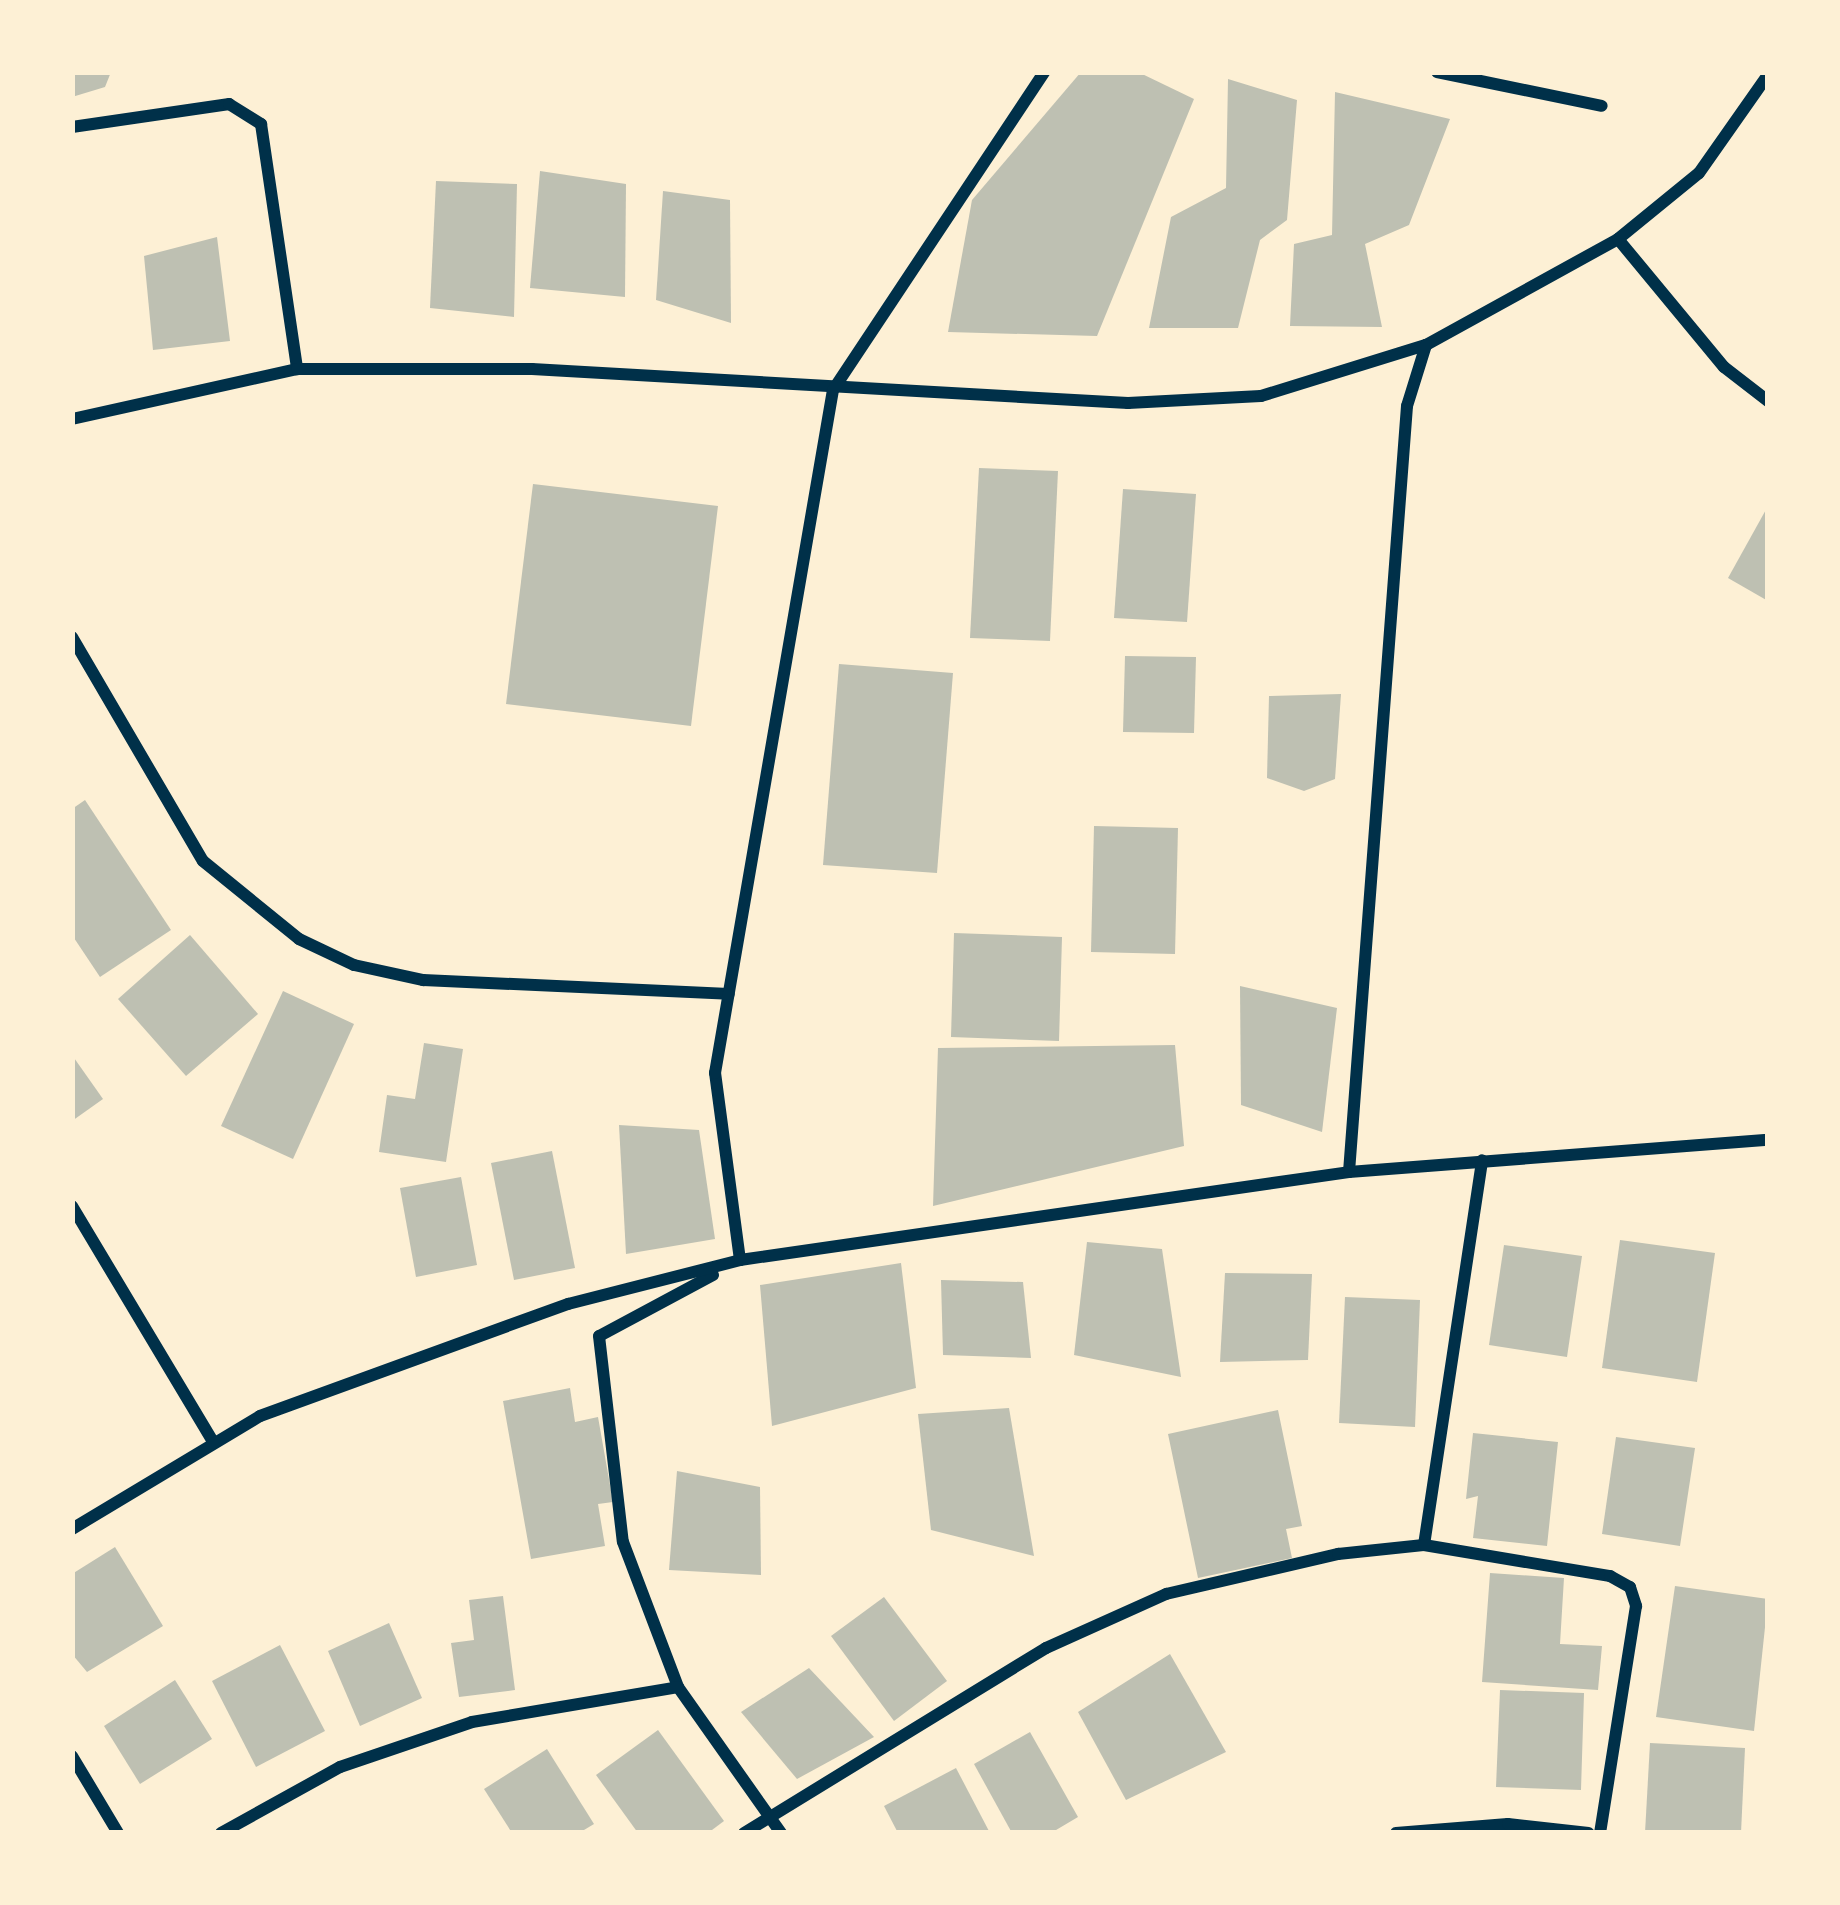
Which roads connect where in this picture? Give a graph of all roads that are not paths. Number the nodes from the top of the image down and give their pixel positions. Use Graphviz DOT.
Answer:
graph roads {
  1 [pos="1044,72"];
  2 [pos="1437,72"];
  3 [pos="1768,75"];
  4 [pos="1602,106"];
  5 [pos="72,127"];
  6 [pos="1618,238"];
  7 [pos="1426,345"];
  8 [pos="298,369"];
  9 [pos="833,390"];
  10 [pos="1768,401"];
  11 [pos="72,419"];
  12 [pos="72,637"];
  13 [pos="729,994"];
  14 [pos="1768,1140"];
  15 [pos="1482,1160"];
  16 [pos="1349,1172"];
  17 [pos="72,1206"];
  18 [pos="740,1261"];
  19 [pos="214,1443"];
  20 [pos="72,1529"];
  21 [pos="1424,1545"];
  22 [pos="678,1687"];
  23 [pos="72,1756"];
  24 [pos="770,1816"];
  25 [pos="118,1833"];
  26 [pos="221,1833"];
  27 [pos="743,1833"];
  28 [pos="781,1833"];
  29 [pos="1396,1833"];
  30 [pos="1588,1833"];
  31 [pos="1600,1833"];
  1 -- 9 [label="street"];
  2 -- 4 [label="street"];
  3 -- 6 [label="street"];
  5 -- 8 [label="street"];
  6 -- 7 [label="street"];
  6 -- 10 [label="street"];
  7 -- 9 [label="street"];
  7 -- 16 [label="street"];
  8 -- 9 [label="street"];
  8 -- 11 [label="street"];
  9 -- 13 [label="street"];
  12 -- 13 [label="street"];
  13 -- 18 [label="street"];
  14 -- 15 [label="street"];
  15 -- 16 [label="street"];
  15 -- 21 [label="street"];
  16 -- 18 [label="street"];
  17 -- 19 [label="street"];
  18 -- 19 [label="street"];
  18 -- 22 [label="street"];
  19 -- 20 [label="street"];
  21 -- 24 [label="street"];
  21 -- 31 [label="street"];
  22 -- 24 [label="street"];
  22 -- 26 [label="street"];
  23 -- 25 [label="street"];
  24 -- 27 [label="street"];
  24 -- 28 [label="street"];
  29 -- 30 [label="street"];
}
